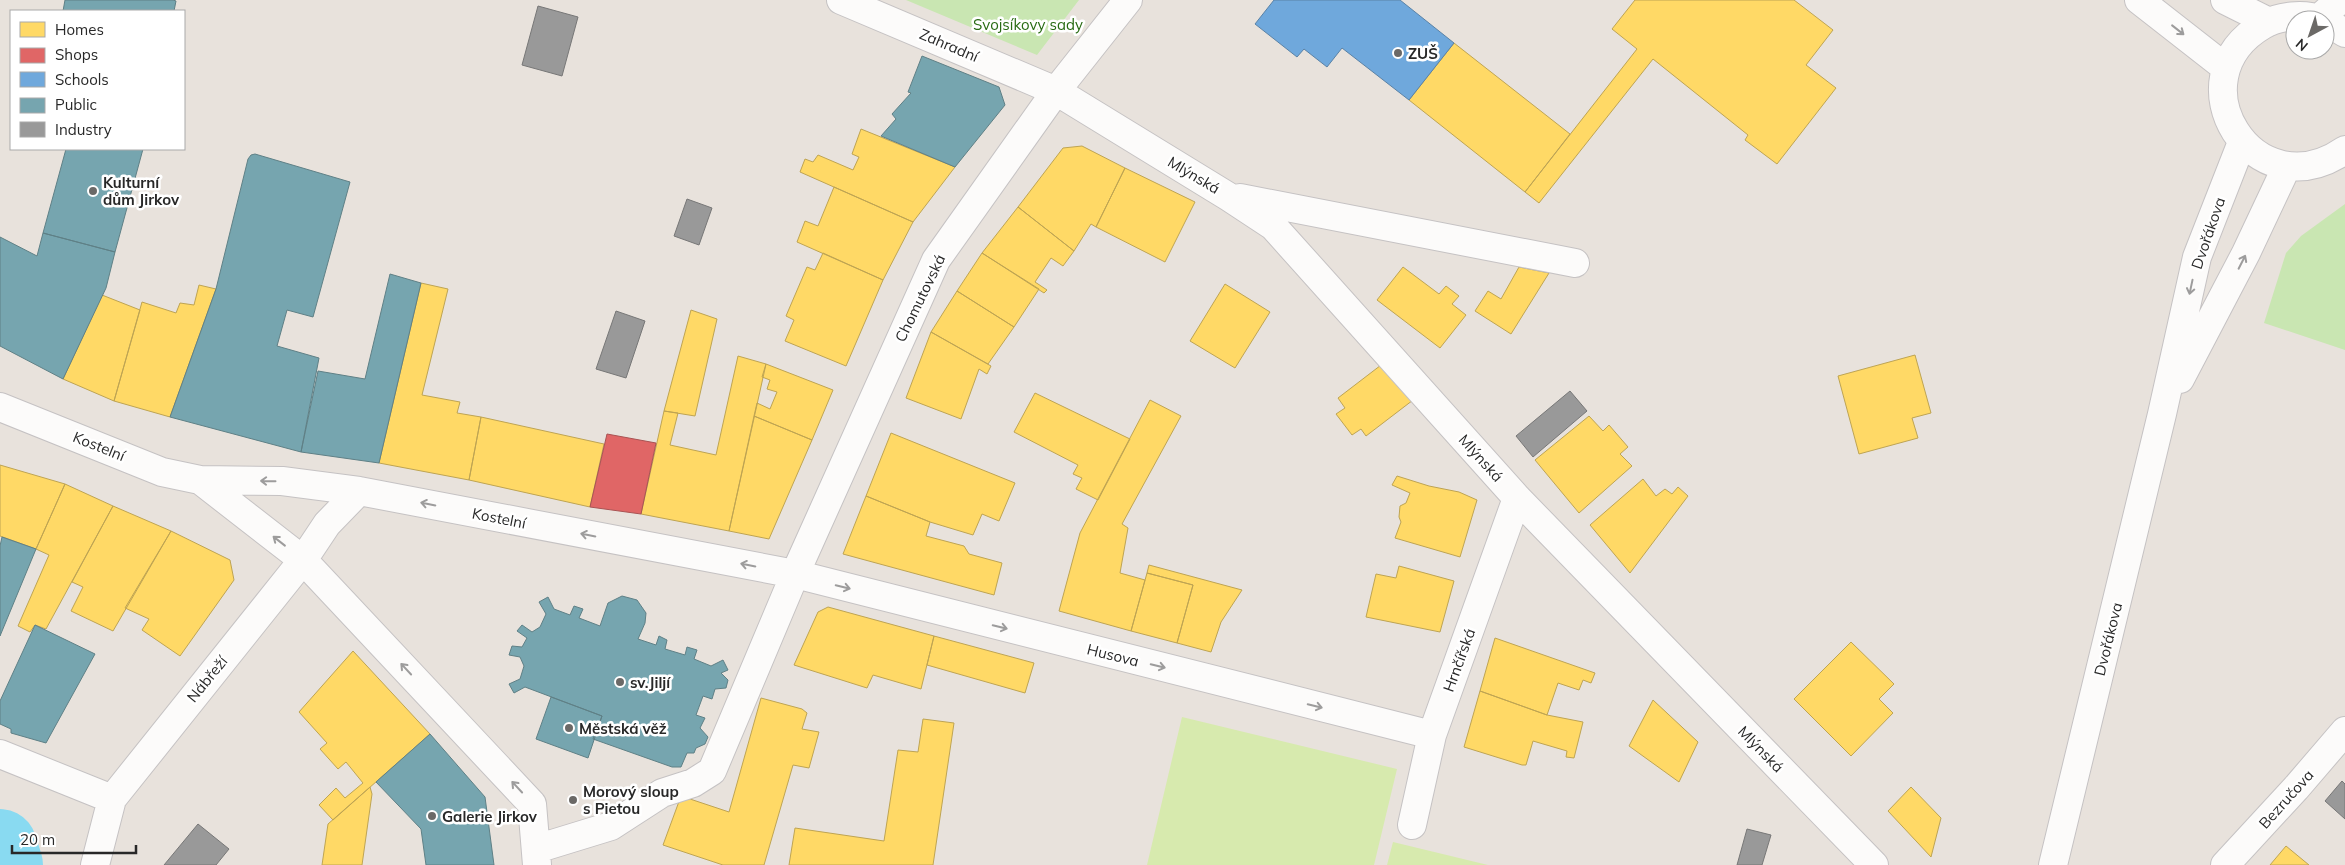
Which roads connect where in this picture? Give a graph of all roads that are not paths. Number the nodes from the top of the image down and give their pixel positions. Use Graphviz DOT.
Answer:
graph roads {
  1 [pos="841,0"];
  2 [pos="1128,0"];
  3 [pos="2140,0"];
  4 [pos="2225,0"];
  5 [pos="2340,0"];
  6 [pos="2330,10"];
  7 [pos="2285,18"];
  8 [pos="2269,22"];
  9 [pos="2226,68"];
  10 [pos="1056,91"];
  11 [pos="2242,142"];
  12 [pos="2345,150"];
  13 [pos="2287,166"];
  14 [pos="1229,197"];
  15 [pos="1574,262"];
  16 [pos="0,407"];
  17 [pos="2162,414"];
  18 [pos="200,480"];
  19 [pos="359,491"];
  20 [pos="1517,498"];
  21 [pos="302,560"];
  22 [pos="796,574"];
  23 [pos="2345,731"];
  24 [pos="1432,736"];
  25 [pos="0,754"];
  26 [pos="112,798"];
  27 [pos="1412,825"];
  28 [pos="537,857"];
  29 [pos="95,865"];
  30 [pos="1874,865"];
  31 [pos="2053,865"];
  32 [pos="2225,865"];
  1 -- 10 [label="street, Zahradní"];
  2 -- 10 [label="street, Chomutovská"];
  3 -- 9 [label="street, one-way"];
  4 -- 8 [label="street"];
  5 -- 6 [label="street"];
  7 -- 8 [label="street"];
  8 -- 9 [label="street"];
  9 -- 11 [label="street"];
  10 -- 14 [label="street, Mlýnská"];
  10 -- 22 [label="street, Chomutovská"];
  11 -- 13 [label="street"];
  11 -- 17 [label="street, Dvořákova, one-way"];
  12 -- 13 [label="street"];
  17 -- 13 [label="street, Dvořákova, one-way"];
  14 -- 15 [label="street"];
  14 -- 20 [label="street, Mlýnská"];
  16 -- 18 [label="street, Kostelní"];
  17 -- 31 [label="street, Dvořákova"];
  19 -- 18 [label="street, Kostelní, one-way"];
  21 -- 18 [label="street, Kostelní, one-way"];
  19 -- 21 [label="street, Nábřeží"];
  22 -- 19 [label="street, Kostelní, one-way"];
  20 -- 24 [label="street, Hrnčířská"];
  20 -- 30 [label="street, Mlýnská"];
  21 -- 26 [label="street, Nábřeží"];
  28 -- 21 [label="street, Kostelní, one-way"];
  22 -- 24 [label="street, Husova, one-way"];
  22 -- 28 [label="street, Chomutovská"];
  23 -- 32 [label="street, Bezručova"];
  24 -- 27 [label="street, Hrnčířská"];
  25 -- 26 [label="street"];
  26 -- 29 [label="street, Nábřeží"];
}
